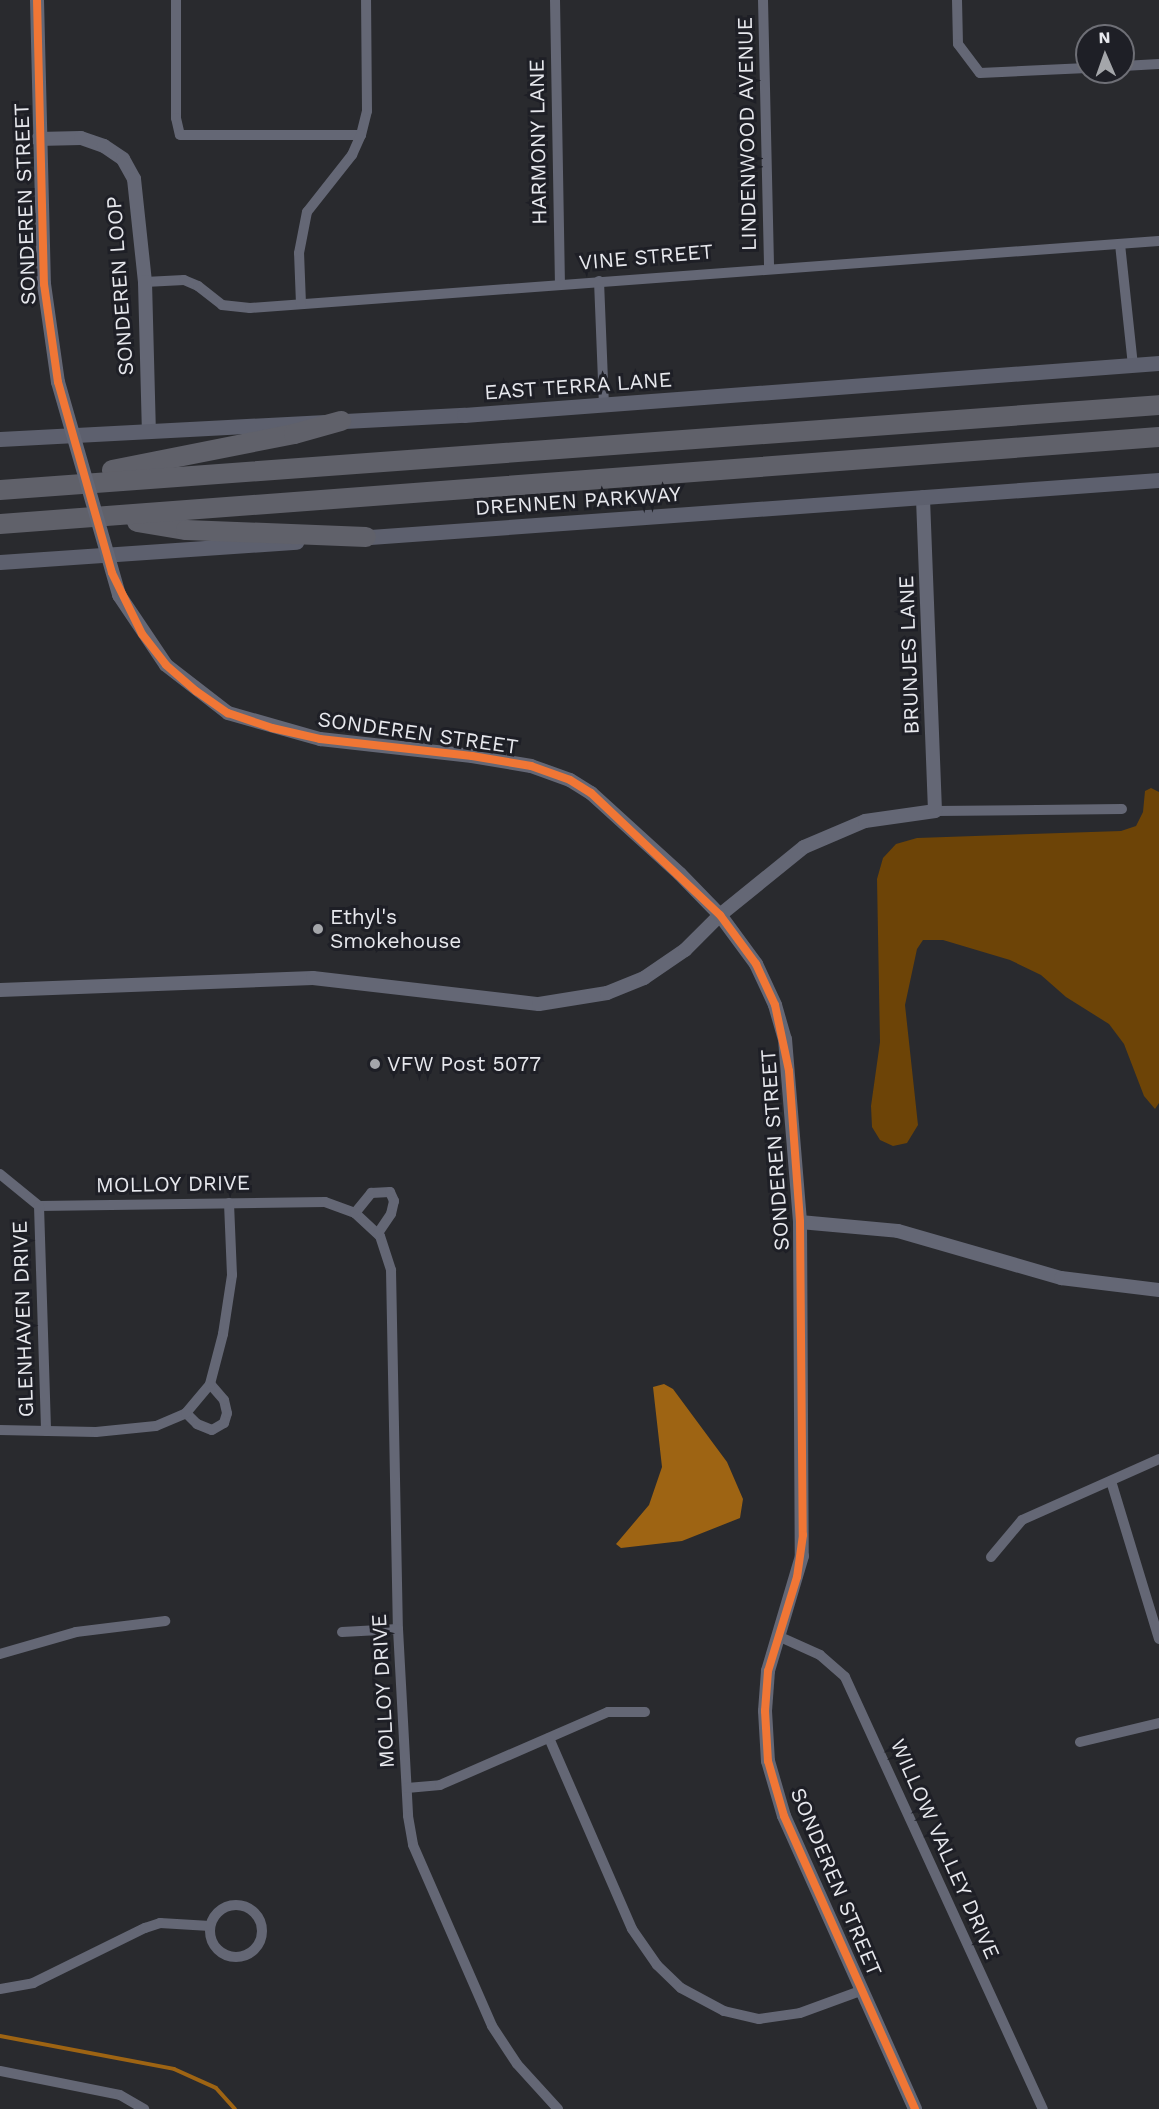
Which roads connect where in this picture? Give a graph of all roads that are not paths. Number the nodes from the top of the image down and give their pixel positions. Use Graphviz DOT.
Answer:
graph roads {
  1 [pos="37,0"];
  2 [pos="176,0"];
  3 [pos="366,0"];
  4 [pos="555,0"];
  5 [pos="763,0"];
  6 [pos="957,0"];
  7 [pos="1159,64"];
  8 [pos="1135,65"];
  9 [pos="1075,69"];
  10 [pos="361,135"];
  11 [pos="39,140"];
  12 [pos="1159,241"];
  13 [pos="1120,244"];
  14 [pos="769,267"];
  15 [pos="599,281"];
  16 [pos="145,282"];
  17 [pos="560,283"];
  18 [pos="301,304"];
  19 [pos="1159,363"];
  20 [pos="1133,366"];
  21 [pos="604,405"];
  22 [pos="1159,405"];
  23 [pos="341,421"];
  24 [pos="149,430"];
  25 [pos="1159,437"];
  26 [pos="0,439"];
  27 [pos="1159,480"];
  28 [pos="64,484"];
  29 [pos="0,490"];
  30 [pos="923,497"];
  31 [pos="104,516"];
  32 [pos="0,524"];
  33 [pos="366,537"];
  34 [pos="0,562"];
  35 [pos="1122,809"];
  36 [pos="935,811"];
  37 [pos="720,915"];
  38 [pos="0,990"];
  39 [pos="0,1174"];
  40 [pos="229,1203"];
  41 [pos="39,1206"];
  42 [pos="355,1213"];
  43 [pos="800,1222"];
  44 [pos="378,1233"];
  45 [pos="1159,1290"];
  46 [pos="210,1384"];
  47 [pos="186,1413"];
  48 [pos="0,1430"];
  49 [pos="46,1431"];
  50 [pos="1159,1459"];
  51 [pos="1111,1480"];
  52 [pos="991,1557"];
  53 [pos="165,1621"];
  54 [pos="398,1629"];
  55 [pos="342,1632"];
  56 [pos="778,1636"];
  57 [pos="1159,1639"];
  58 [pos="0,1654"];
  59 [pos="645,1712"];
  60 [pos="1159,1723"];
  61 [pos="549,1738"];
  62 [pos="1080,1742"];
  63 [pos="407,1788"];
  64 [pos="210,1926"];
  65 [pos="0,1989"];
  66 [pos="862,1990"];
  67 [pos="0,2071"];
  68 [pos="144,2109"];
  69 [pos="558,2109"];
  70 [pos="915,2109"];
  71 [pos="1043,2109"];
  1 -- 11 [label="street, SONDEREN STREET"];
  2 -- 10 [label="street"];
  3 -- 10 [label="street"];
  4 -- 17 [label="street, HARMONY LANE"];
  5 -- 14 [label="street, LINDENWOOD AVENUE"];
  6 -- 9 [label="street"];
  7 -- 8 [label="street"];
  10 -- 18 [label="street"];
  11 -- 16 [label="street, SONDEREN LOOP"];
  11 -- 37 [label="street, SONDEREN STREET, bridge"];
  12 -- 13 [label="street, VINE STREET"];
  13 -- 14 [label="street, VINE STREET"];
  13 -- 20 [label="street"];
  14 -- 15 [label="street, VINE STREET"];
  15 -- 17 [label="street, VINE STREET"];
  15 -- 21 [label="street"];
  16 -- 18 [label="street, VINE STREET"];
  16 -- 24 [label="street, SONDEREN LOOP"];
  17 -- 18 [label="street, VINE STREET"];
  19 -- 20 [label="main road, EAST TERRA LANE"];
  20 -- 21 [label="main road, EAST TERRA LANE"];
  21 -- 23 [label="main road, EAST TERRA LANE"];
  22 -- 28 [label="highway"];
  23 -- 24 [label="main road, EAST TERRA LANE"];
  23 -- 28 [label="highway"];
  24 -- 26 [label="main road, EAST TERRA LANE"];
  25 -- 31 [label="highway"];
  27 -- 30 [label="main road, DRENNEN PARKWAY"];
  28 -- 29 [label="highway"];
  30 -- 33 [label="main road, DRENNEN PARKWAY"];
  30 -- 36 [label="street, BRUNJES LANE"];
  31 -- 32 [label="highway"];
  31 -- 33 [label="highway"];
  33 -- 34 [label="main road, DRENNEN PARKWAY"];
  35 -- 36 [label="street"];
  36 -- 37 [label="street"];
  37 -- 38 [label="street"];
  37 -- 43 [label="street, SONDEREN STREET"];
  39 -- 41 [label="street"];
  40 -- 41 [label="street, MOLLOY DRIVE"];
  40 -- 42 [label="street, MOLLOY DRIVE"];
  40 -- 46 [label="street"];
  41 -- 49 [label="street, GLENHAVEN DRIVE"];
  42 -- 44 [label="street, MOLLOY DRIVE"];
  42 -- 44 [label="street"];
  43 -- 45 [label="street"];
  43 -- 56 [label="street, SONDEREN STREET"];
  44 -- 54 [label="street, MOLLOY DRIVE"];
  46 -- 47 [label="street"];
  46 -- 47 [label="street"];
  47 -- 49 [label="street"];
  48 -- 49 [label="street"];
  50 -- 51 [label="street"];
  51 -- 52 [label="street"];
  51 -- 57 [label="street"];
  53 -- 58 [label="street"];
  54 -- 55 [label="street"];
  54 -- 63 [label="street, MOLLOY DRIVE"];
  56 -- 66 [label="street, SONDEREN STREET"];
  56 -- 71 [label="street, WILLOW VALLEY DRIVE"];
  59 -- 61 [label="street"];
  60 -- 62 [label="street"];
  61 -- 63 [label="street"];
  61 -- 66 [label="street"];
  63 -- 69 [label="street, MOLLOY DRIVE"];
  64 -- 64 [label="street"];
  64 -- 65 [label="street"];
  66 -- 70 [label="street, SONDEREN STREET"];
  67 -- 68 [label="street"];
}
